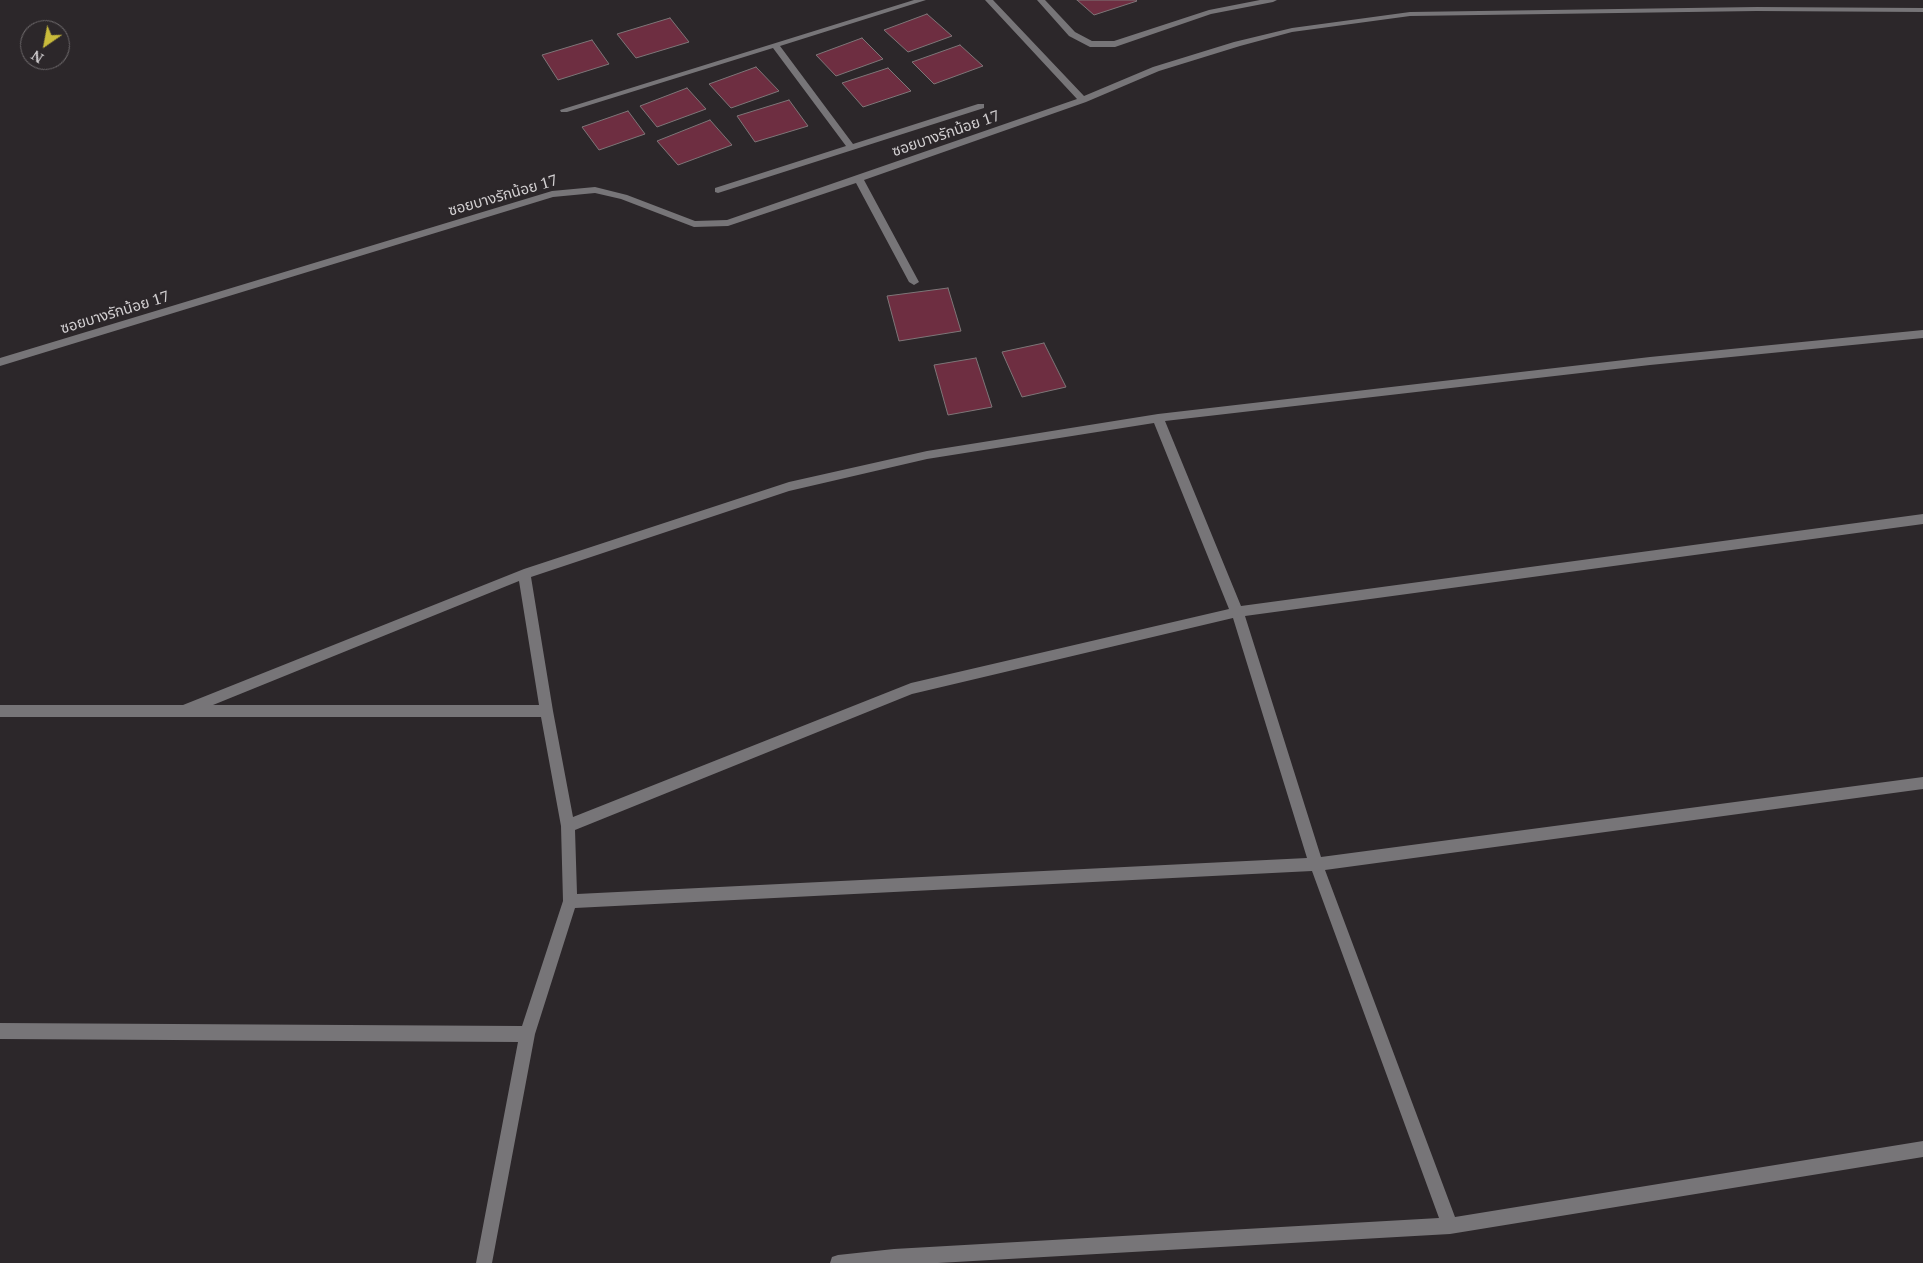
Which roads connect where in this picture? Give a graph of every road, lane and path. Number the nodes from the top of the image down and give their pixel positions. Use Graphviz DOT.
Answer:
graph roads {
  1 [pos="922,0"];
  2 [pos="989,0"];
  3 [pos="1041,0"];
  4 [pos="1273,0"];
  5 [pos="1923,10"];
  6 [pos="776,46"];
  7 [pos="1083,100"];
  8 [pos="981,106"];
  9 [pos="564,110"];
  10 [pos="852,148"];
  11 [pos="859,179"];
  12 [pos="718,190"];
  13 [pos="914,282"];
  14 [pos="1923,334"];
  15 [pos="0,362"];
  16 [pos="1158,418"];
  17 [pos="1923,519"];
  18 [pos="524,574"];
  19 [pos="1237,612"];
  20 [pos="0,710"];
  21 [pos="186,710"];
  22 [pos="546,711"];
  23 [pos="1923,783"];
  24 [pos="568,826"];
  25 [pos="1316,864"];
  26 [pos="570,901"];
  27 [pos="0,1031"];
  28 [pos="527,1034"];
  29 [pos="1923,1148"];
  30 [pos="1450,1226"];
  31 [pos="484,1263"];
  32 [pos="838,1263"];
  1 -- 6 [label="street"];
  2 -- 7 [label="street"];
  3 -- 4 [label="street"];
  5 -- 7 [label="street, ซอยบางรักน้อย 17"];
  6 -- 9 [label="street"];
  6 -- 10 [label="street"];
  7 -- 11 [label="street, ซอยบางรักน้อย 17"];
  8 -- 10 [label="street"];
  10 -- 12 [label="street"];
  11 -- 13 [label="street"];
  11 -- 15 [label="street, ซอยบางรักน้อย 17"];
  14 -- 16 [label="street"];
  16 -- 18 [label="street"];
  16 -- 19 [label="street"];
  17 -- 19 [label="street"];
  18 -- 21 [label="street"];
  18 -- 22 [label="street"];
  19 -- 24 [label="street"];
  19 -- 25 [label="street"];
  20 -- 21 [label="street"];
  21 -- 22 [label="street"];
  22 -- 24 [label="street"];
  23 -- 25 [label="street"];
  24 -- 26 [label="street"];
  25 -- 26 [label="street"];
  25 -- 30 [label="street"];
  26 -- 28 [label="street"];
  27 -- 28 [label="street"];
  28 -- 31 [label="street"];
  29 -- 30 [label="street"];
  30 -- 32 [label="street"];
}
